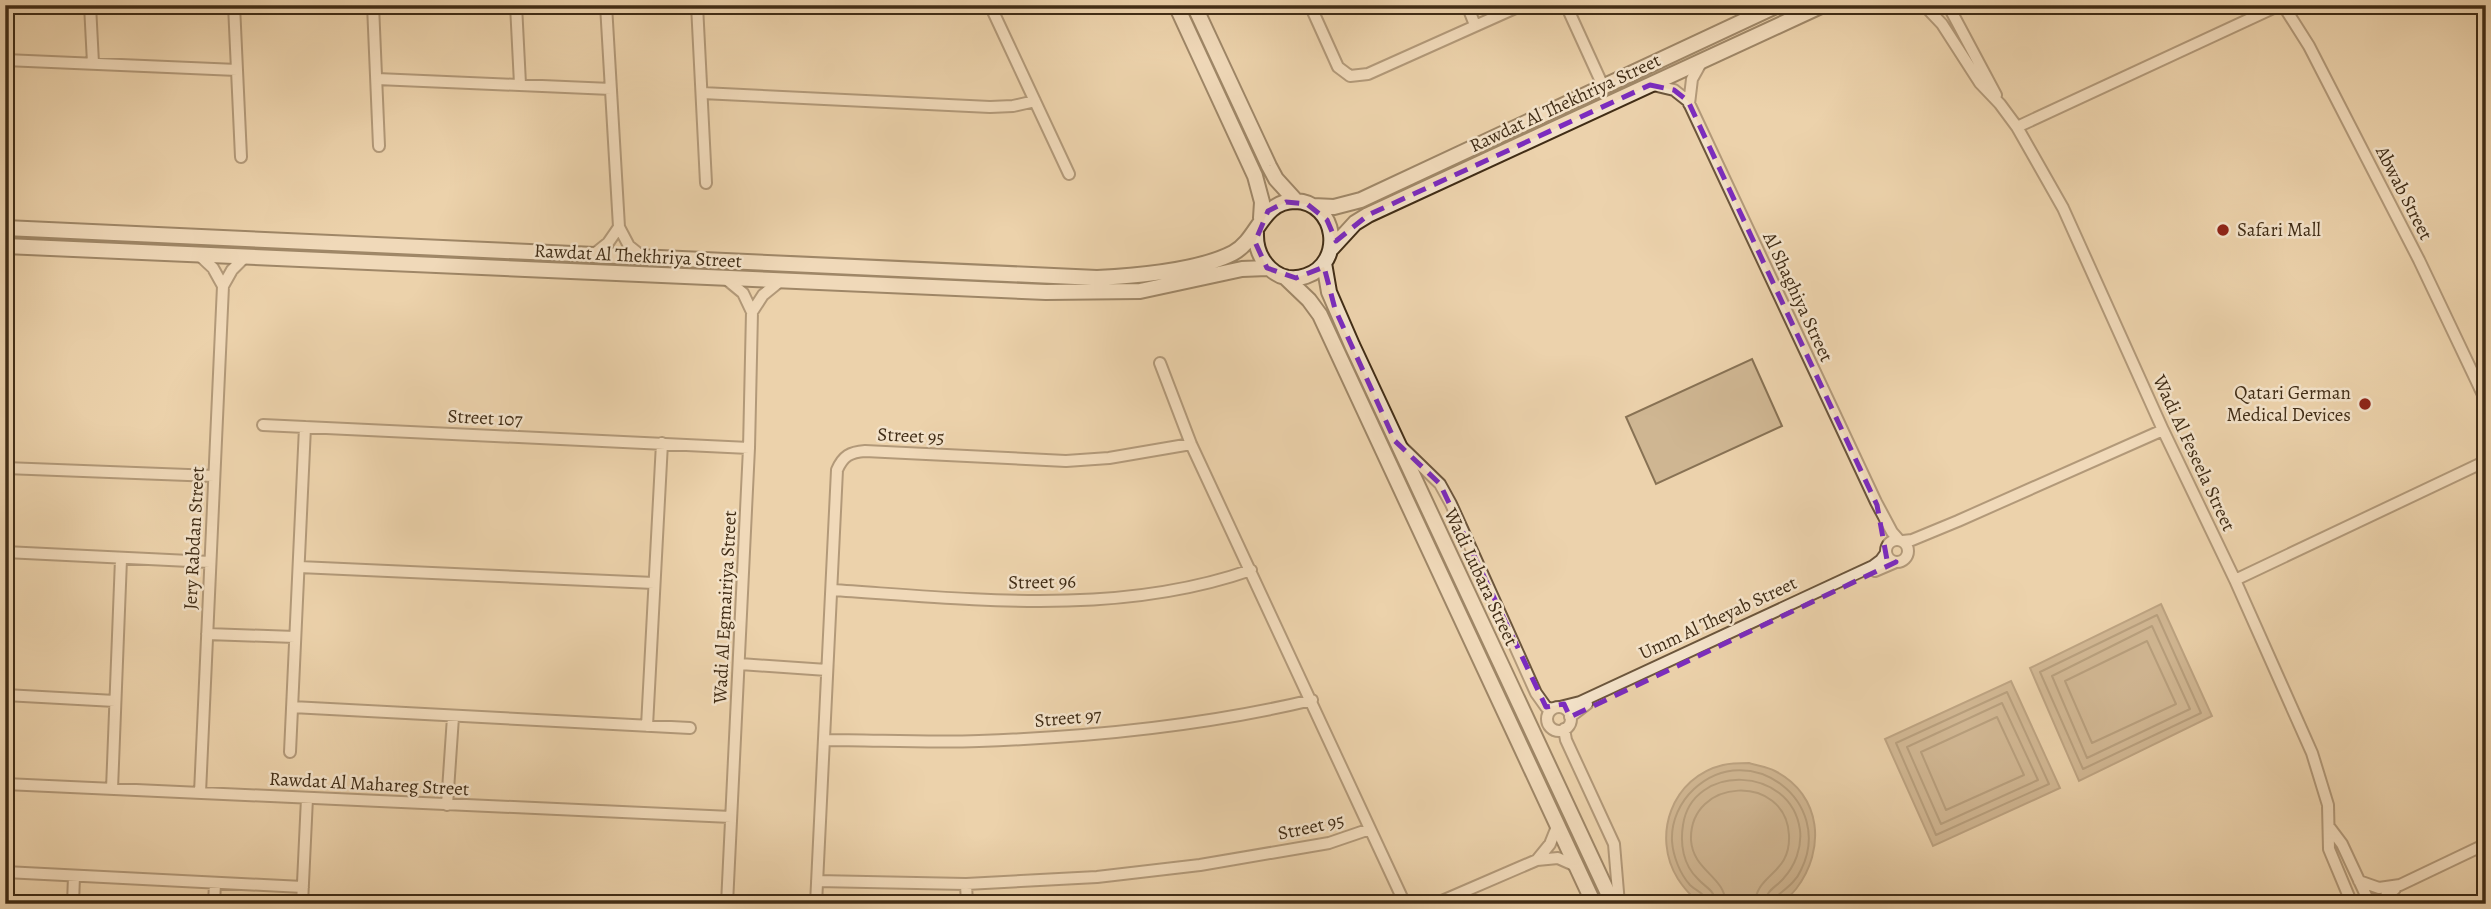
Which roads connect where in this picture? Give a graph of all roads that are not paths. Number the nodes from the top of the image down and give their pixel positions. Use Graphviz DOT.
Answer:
graph roads {
  1 [pos="90,5"];
  2 [pos="234,5"];
  3 [pos="373,5"];
  4 [pos="516,5"];
  5 [pos="606,5"];
  6 [pos="697,5"];
  7 [pos="990,5"];
  8 [pos="1176,5"];
  9 [pos="1194,5"];
  10 [pos="1310,5"];
  11 [pos="1466,5"];
  12 [pos="1522,5"];
  13 [pos="1566,5"];
  14 [pos="1778,5"];
  15 [pos="1823,5"];
  16 [pos="1924,5"];
  17 [pos="1948,5"];
  18 [pos="2282,5"];
  19 [pos="1475,24"];
  20 [pos="5,60"];
  21 [pos="1702,61"];
  22 [pos="93,63"];
  23 [pos="237,70"];
  24 [pos="377,79"];
  25 [pos="520,84"];
  26 [pos="1650,85"];
  27 [pos="1603,86"];
  28 [pos="611,89"];
  29 [pos="702,93"];
  30 [pos="1035,101"];
  31 [pos="1689,104"];
  32 [pos="2000,104"];
  33 [pos="2017,127"];
  34 [pos="379,146"];
  35 [pos="241,157"];
  36 [pos="1069,174"];
  37 [pos="706,183"];
  38 [pos="1296,201"];
  39 [pos="1313,206"];
  40 [pos="1262,218"];
  41 [pos="618,227"];
  42 [pos="5,228"];
  43 [pos="1256,233"];
  44 [pos="5,246"];
  45 [pos="1332,248"];
  46 [pos="198,254"];
  47 [pos="593,255"];
  48 [pos="245,257"];
  49 [pos="646,259"];
  50 [pos="1324,263"];
  51 [pos="1267,268"];
  52 [pos="1284,277"];
  53 [pos="726,279"];
  54 [pos="779,282"];
  55 [pos="223,286"];
  56 [pos="752,312"];
  57 [pos="1160,363"];
  58 [pos="2486,401"];
  59 [pos="263,425"];
  60 [pos="306,427"];
  61 [pos="2163,429"];
  62 [pos="1395,441"];
  63 [pos="662,443"];
  64 [pos="1191,444"];
  65 [pos="750,448"];
  66 [pos="2486,461"];
  67 [pos="5,468"];
  68 [pos="214,476"];
  69 [pos="1877,505"];
  70 [pos="1958,521"];
  71 [pos="1901,541"];
  72 [pos="1886,550"];
  73 [pos="5,552"];
  74 [pos="1908,554"];
  75 [pos="121,559"];
  76 [pos="210,562"];
  77 [pos="1896,562"];
  78 [pos="299,567"];
  79 [pos="1251,569"];
  80 [pos="2235,580"];
  81 [pos="654,583"];
  82 [pos="832,590"];
  83 [pos="207,634"];
  84 [pos="295,637"];
  85 [pos="740,664"];
  86 [pos="827,670"];
  87 [pos="5,695"];
  88 [pos="1312,700"];
  89 [pos="115,701"];
  90 [pos="292,707"];
  91 [pos="1556,708"];
  92 [pos="1570,716"];
  93 [pos="453,717"];
  94 [pos="647,726"];
  95 [pos="690,728"];
  96 [pos="1564,729"];
  97 [pos="824,740"];
  98 [pos="289,752"];
  99 [pos="5,784"];
  100 [pos="112,789"];
  101 [pos="200,793"];
  102 [pos="307,798"];
  103 [pos="447,805"];
  104 [pos="731,817"];
  105 [pos="1558,824"];
  106 [pos="2330,828"];
  107 [pos="1370,830"];
  108 [pos="2486,844"];
  109 [pos="1537,860"];
  110 [pos="1576,866"];
  111 [pos="5,872"];
  112 [pos="74,876"];
  113 [pos="817,881"];
  114 [pos="2359,881"];
  115 [pos="215,883"];
  116 [pos="966,884"];
  117 [pos="2400,885"];
  118 [pos="303,887"];
  119 [pos="2346,890"];
  120 [pos="73,904"];
  121 [pos="214,904"];
  122 [pos="302,904"];
  123 [pos="727,904"];
  124 [pos="816,904"];
  125 [pos="967,904"];
  126 [pos="1405,904"];
  127 [pos="1435,904"];
  128 [pos="1594,904"];
  129 [pos="1613,904"];
  130 [pos="1619,904"];
  131 [pos="2341,904"];
  132 [pos="2352,904"];
  133 [pos="2370,904"];
  134 [pos="2382,904"];
  1 -- 22 [label="street"];
  2 -- 23 [label="street"];
  3 -- 24 [label="street"];
  4 -- 25 [label="street"];
  5 -- 28 [label="street"];
  6 -- 29 [label="street"];
  7 -- 30 [label="street"];
  8 -- 40 [label="street"];
  9 -- 38 [label="street"];
  10 -- 19 [label="street"];
  11 -- 19 [label="street"];
  12 -- 19 [label="street"];
  13 -- 27 [label="street"];
  14 -- 27 [label="street, Rawdat Al Thekhriya Street"];
  15 -- 21 [label="street, Rawdat Al Thekhriya Street"];
  16 -- 32 [label="street, Wadi Al Feseela Street"];
  17 -- 32 [label="street, Wadi Al Feseela Street"];
  18 -- 33 [label="street"];
  18 -- 58 [label="street, Abwab Street"];
  20 -- 22 [label="street"];
  21 -- 26 [label="street, Rawdat Al Thekhriya Street"];
  21 -- 31 [label="street"];
  22 -- 23 [label="street"];
  23 -- 35 [label="street"];
  24 -- 25 [label="street"];
  24 -- 34 [label="street"];
  25 -- 28 [label="street"];
  26 -- 31 [label="street"];
  26 -- 45 [label="street, Rawdat Al Thekhriya Street"];
  27 -- 39 [label="street, Rawdat Al Thekhriya Street"];
  28 -- 41 [label="street"];
  29 -- 30 [label="street"];
  29 -- 37 [label="street"];
  30 -- 36 [label="street"];
  31 -- 69 [label="street, Al Shaghiya Street"];
  32 -- 33 [label="street, Wadi Al Feseela Street"];
  33 -- 61 [label="street, Wadi Al Feseela Street"];
  38 -- 39 [label="street"];
  38 -- 40 [label="street"];
  39 -- 45 [label="street"];
  40 -- 43 [label="street"];
  41 -- 47 [label="street"];
  41 -- 49 [label="street"];
  42 -- 47 [label="street, Rawdat Al Thekhriya Street"];
  43 -- 49 [label="street, Rawdat Al Thekhriya Street"];
  43 -- 51 [label="street"];
  44 -- 46 [label="street, Rawdat Al Thekhriya Street"];
  45 -- 50 [label="street"];
  46 -- 48 [label="street, Rawdat Al Thekhriya Street"];
  46 -- 55 [label="street"];
  47 -- 49 [label="street, Rawdat Al Thekhriya Street"];
  48 -- 53 [label="street, Rawdat Al Thekhriya Street"];
  48 -- 55 [label="street"];
  50 -- 52 [label="street"];
  50 -- 62 [label="street, Wadi Lubara Street"];
  51 -- 52 [label="street"];
  51 -- 54 [label="street, Rawdat Al Thekhriya Street"];
  52 -- 105 [label="street, Wadi Lubara Street"];
  53 -- 54 [label="street, Rawdat Al Thekhriya Street"];
  53 -- 56 [label="street"];
  54 -- 56 [label="street"];
  55 -- 68 [label="street, Jery Rabdan Street"];
  56 -- 65 [label="street, Wadi Al Egmairiya Street"];
  57 -- 64 [label="street, Street 95"];
  59 -- 60 [label="street, Street 107"];
  60 -- 63 [label="street, Street 107"];
  60 -- 78 [label="street"];
  61 -- 70 [label="street"];
  61 -- 80 [label="street, Wadi Al Feseela Street"];
  62 -- 91 [label="street"];
  62 -- 129 [label="street, Wadi Lubara Street"];
  63 -- 65 [label="street, Street 107"];
  63 -- 81 [label="street"];
  64 -- 79 [label="street, Street 95"];
  64 -- 82 [label="street, Street 95"];
  65 -- 85 [label="street, Wadi Al Egmairiya Street"];
  66 -- 80 [label="street"];
  67 -- 68 [label="street"];
  68 -- 76 [label="street, Jery Rabdan Street"];
  69 -- 71 [label="street, Al Shaghiya Street"];
  69 -- 72 [label="street, Al Shaghiya Street"];
  70 -- 71 [label="street"];
  70 -- 74 [label="street"];
  71 -- 72 [label="street"];
  71 -- 74 [label="street"];
  72 -- 77 [label="street"];
  72 -- 91 [label="street, Umm Al Theyab Street"];
  73 -- 75 [label="street"];
  74 -- 77 [label="street"];
  75 -- 76 [label="street"];
  75 -- 89 [label="street"];
  76 -- 83 [label="street, Jery Rabdan Street"];
  77 -- 92 [label="street, Umm Al Theyab Street"];
  78 -- 81 [label="street"];
  78 -- 84 [label="street"];
  79 -- 82 [label="street, Street 96"];
  79 -- 88 [label="street, Street 95"];
  80 -- 106 [label="street, Wadi Al Feseela Street"];
  81 -- 94 [label="street"];
  82 -- 86 [label="street, Street 95"];
  83 -- 84 [label="street"];
  83 -- 101 [label="street, Jery Rabdan Street"];
  84 -- 90 [label="street"];
  85 -- 86 [label="street"];
  85 -- 104 [label="street, Wadi Al Egmairiya Street"];
  86 -- 97 [label="street, Street 95"];
  87 -- 89 [label="street"];
  88 -- 97 [label="street, Street 97"];
  88 -- 107 [label="street, Street 95"];
  89 -- 100 [label="street"];
  90 -- 93 [label="street"];
  90 -- 98 [label="street"];
  91 -- 92 [label="street"];
  91 -- 96 [label="street"];
  92 -- 96 [label="street"];
  93 -- 94 [label="street"];
  93 -- 103 [label="street"];
  94 -- 95 [label="street"];
  96 -- 130 [label="street"];
  97 -- 113 [label="street, Street 95"];
  99 -- 100 [label="street, Rawdat Al Mahareg Street"];
  100 -- 101 [label="street, Rawdat Al Mahareg Street"];
  101 -- 102 [label="street, Rawdat Al Mahareg Street"];
  102 -- 103 [label="street, Rawdat Al Mahareg Street"];
  102 -- 118 [label="street"];
  103 -- 104 [label="street, Rawdat Al Mahareg Street"];
  104 -- 123 [label="street, Wadi Al Egmairiya Street"];
  105 -- 109 [label="street"];
  105 -- 110 [label="street, Wadi Lubara Street"];
  106 -- 114 [label="street, Wadi Al Feseela Street"];
  106 -- 119 [label="street, Wadi Al Feseela Street"];
  107 -- 116 [label="street, Street 95"];
  107 -- 126 [label="street, Street 95"];
  108 -- 117 [label="street"];
  109 -- 110 [label="street"];
  109 -- 127 [label="street"];
  110 -- 128 [label="street, Wadi Lubara Street"];
  111 -- 112 [label="street"];
  112 -- 115 [label="street"];
  112 -- 120 [label="street"];
  113 -- 116 [label="street, Street 95"];
  113 -- 124 [label="street, Street 95"];
  114 -- 117 [label="street"];
  114 -- 133 [label="street, Wadi Al Feseela Street"];
  115 -- 118 [label="street"];
  115 -- 121 [label="street"];
  116 -- 125 [label="street"];
  117 -- 134 [label="street"];
  118 -- 122 [label="street"];
  119 -- 131 [label="street"];
  119 -- 132 [label="street, Wadi Al Feseela Street"];
}
